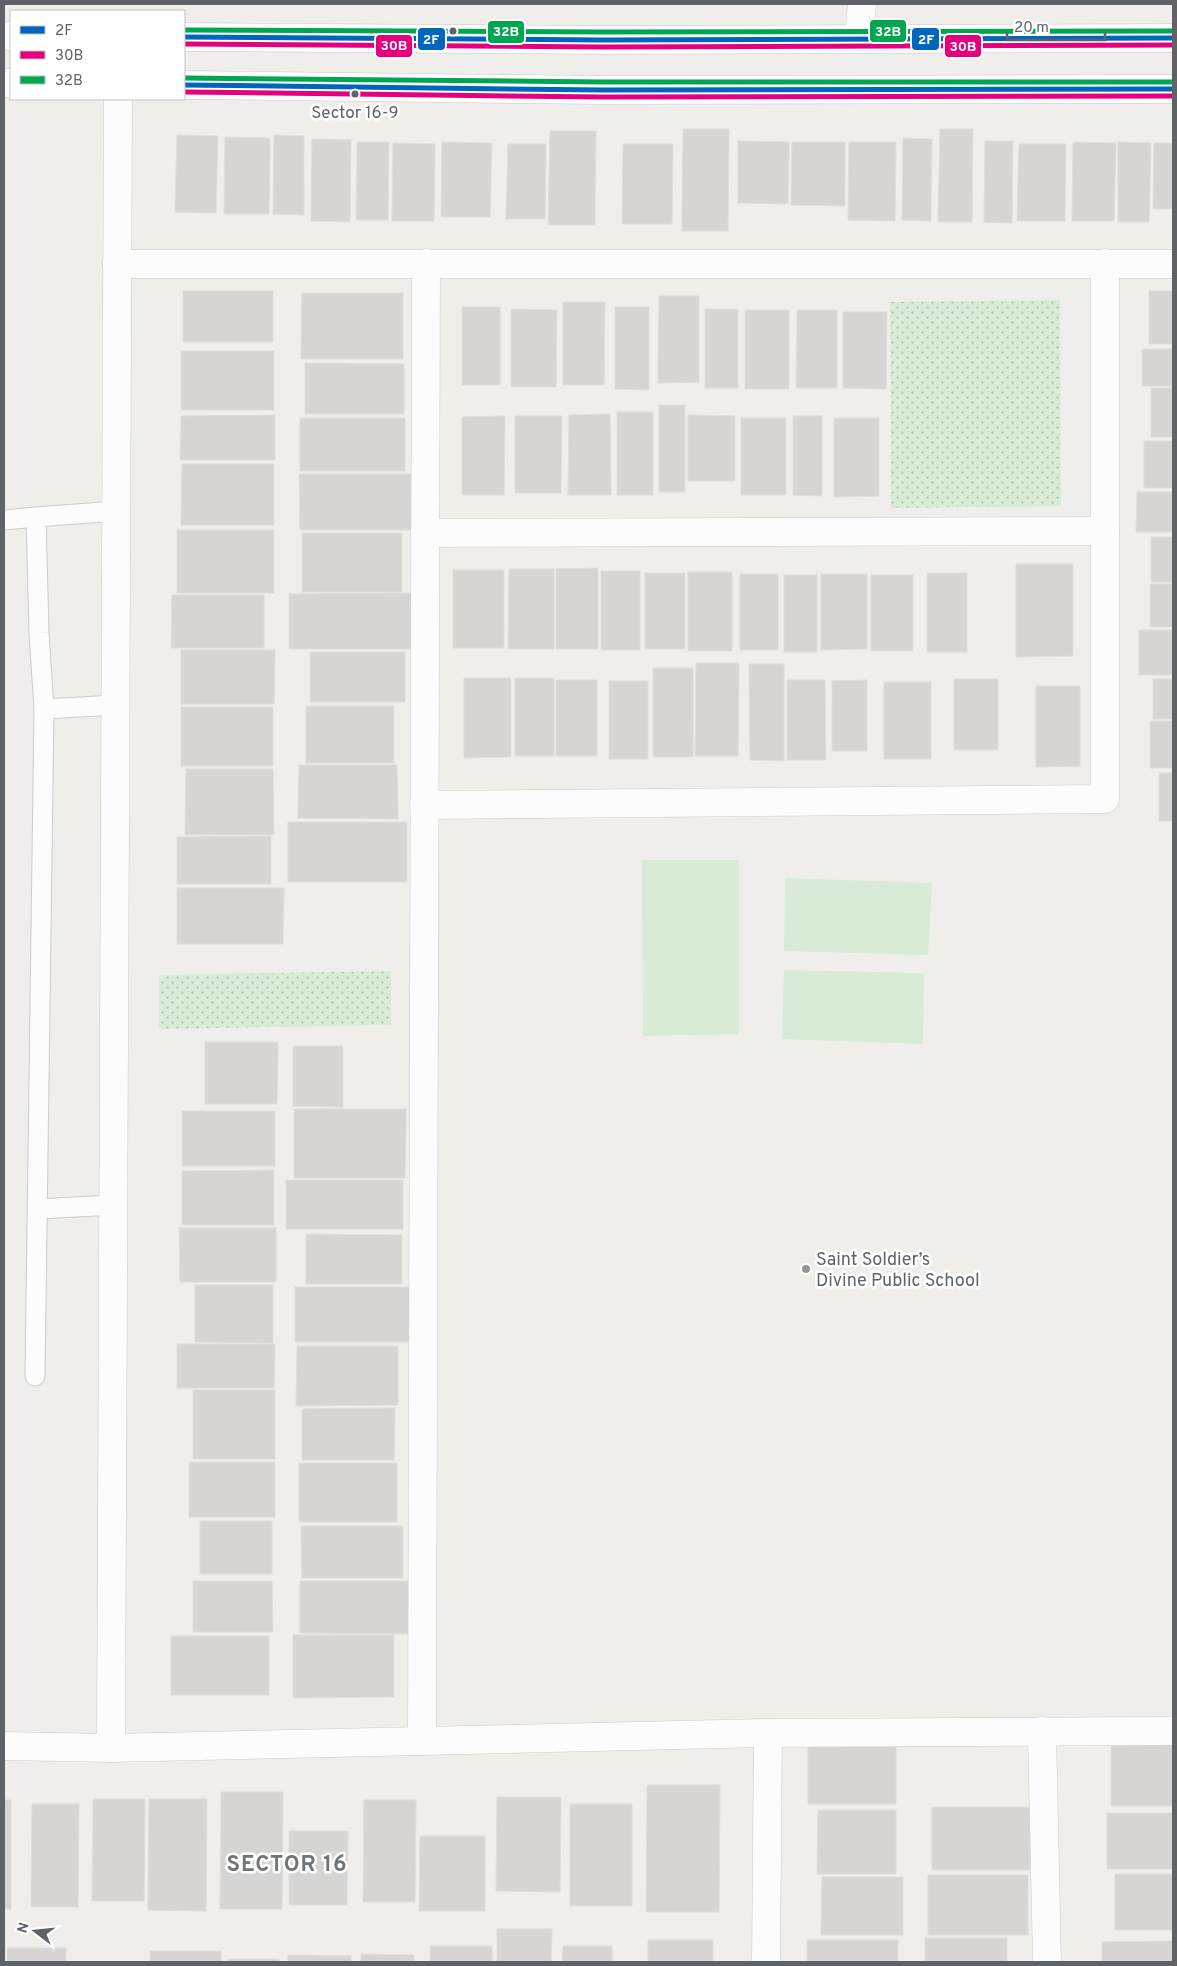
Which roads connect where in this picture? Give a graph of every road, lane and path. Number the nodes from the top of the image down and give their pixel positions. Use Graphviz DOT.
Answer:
graph roads {
  1 [pos="862,4"];
  2 [pos="185,37"];
  3 [pos="859,38"];
  4 [pos="1173,38"];
  5 [pos="185,85"];
  6 [pos="1173,89"];
  7 [pos="118,100"];
  8 [pos="426,263"];
  9 [pos="1105,263"];
  10 [pos="117,264"];
  11 [pos="1173,264"];
  12 [pos="116,511"];
  13 [pos="36,517"];
  14 [pos="4,520"];
  15 [pos="1105,531"];
  16 [pos="425,533"];
  17 [pos="116,705"];
  18 [pos="44,709"];
  19 [pos="424,805"];
  20 [pos="113,1205"];
  21 [pos="38,1209"];
  22 [pos="35,1376"];
  23 [pos="1173,1731"];
  24 [pos="1042,1732"];
  25 [pos="768,1733"];
  26 [pos="422,1741"];
  27 [pos="4,1746"];
  28 [pos="111,1748"];
  29 [pos="766,1962"];
  30 [pos="1047,1962"];
  1 -- 3 [label="street"];
  2 -- 3 [label="street"];
  3 -- 4 [label="street"];
  5 -- 6 [label="street"];
  7 -- 10 [label="street"];
  8 -- 9 [label="street"];
  8 -- 10 [label="street"];
  8 -- 16 [label="street"];
  9 -- 11 [label="street"];
  9 -- 15 [label="street"];
  10 -- 12 [label="street"];
  12 -- 13 [label="lane"];
  12 -- 17 [label="street"];
  13 -- 14 [label="lane"];
  13 -- 18 [label="lane"];
  15 -- 16 [label="street"];
  15 -- 19 [label="street"];
  16 -- 19 [label="street"];
  17 -- 18 [label="lane"];
  17 -- 20 [label="street"];
  18 -- 21 [label="lane"];
  19 -- 26 [label="street"];
  20 -- 21 [label="lane"];
  20 -- 28 [label="street"];
  21 -- 22 [label="lane"];
  23 -- 24 [label="street"];
  24 -- 25 [label="street"];
  24 -- 30 [label="street"];
  25 -- 26 [label="street"];
  25 -- 29 [label="street"];
  26 -- 28 [label="street"];
  27 -- 28 [label="street"];
}
